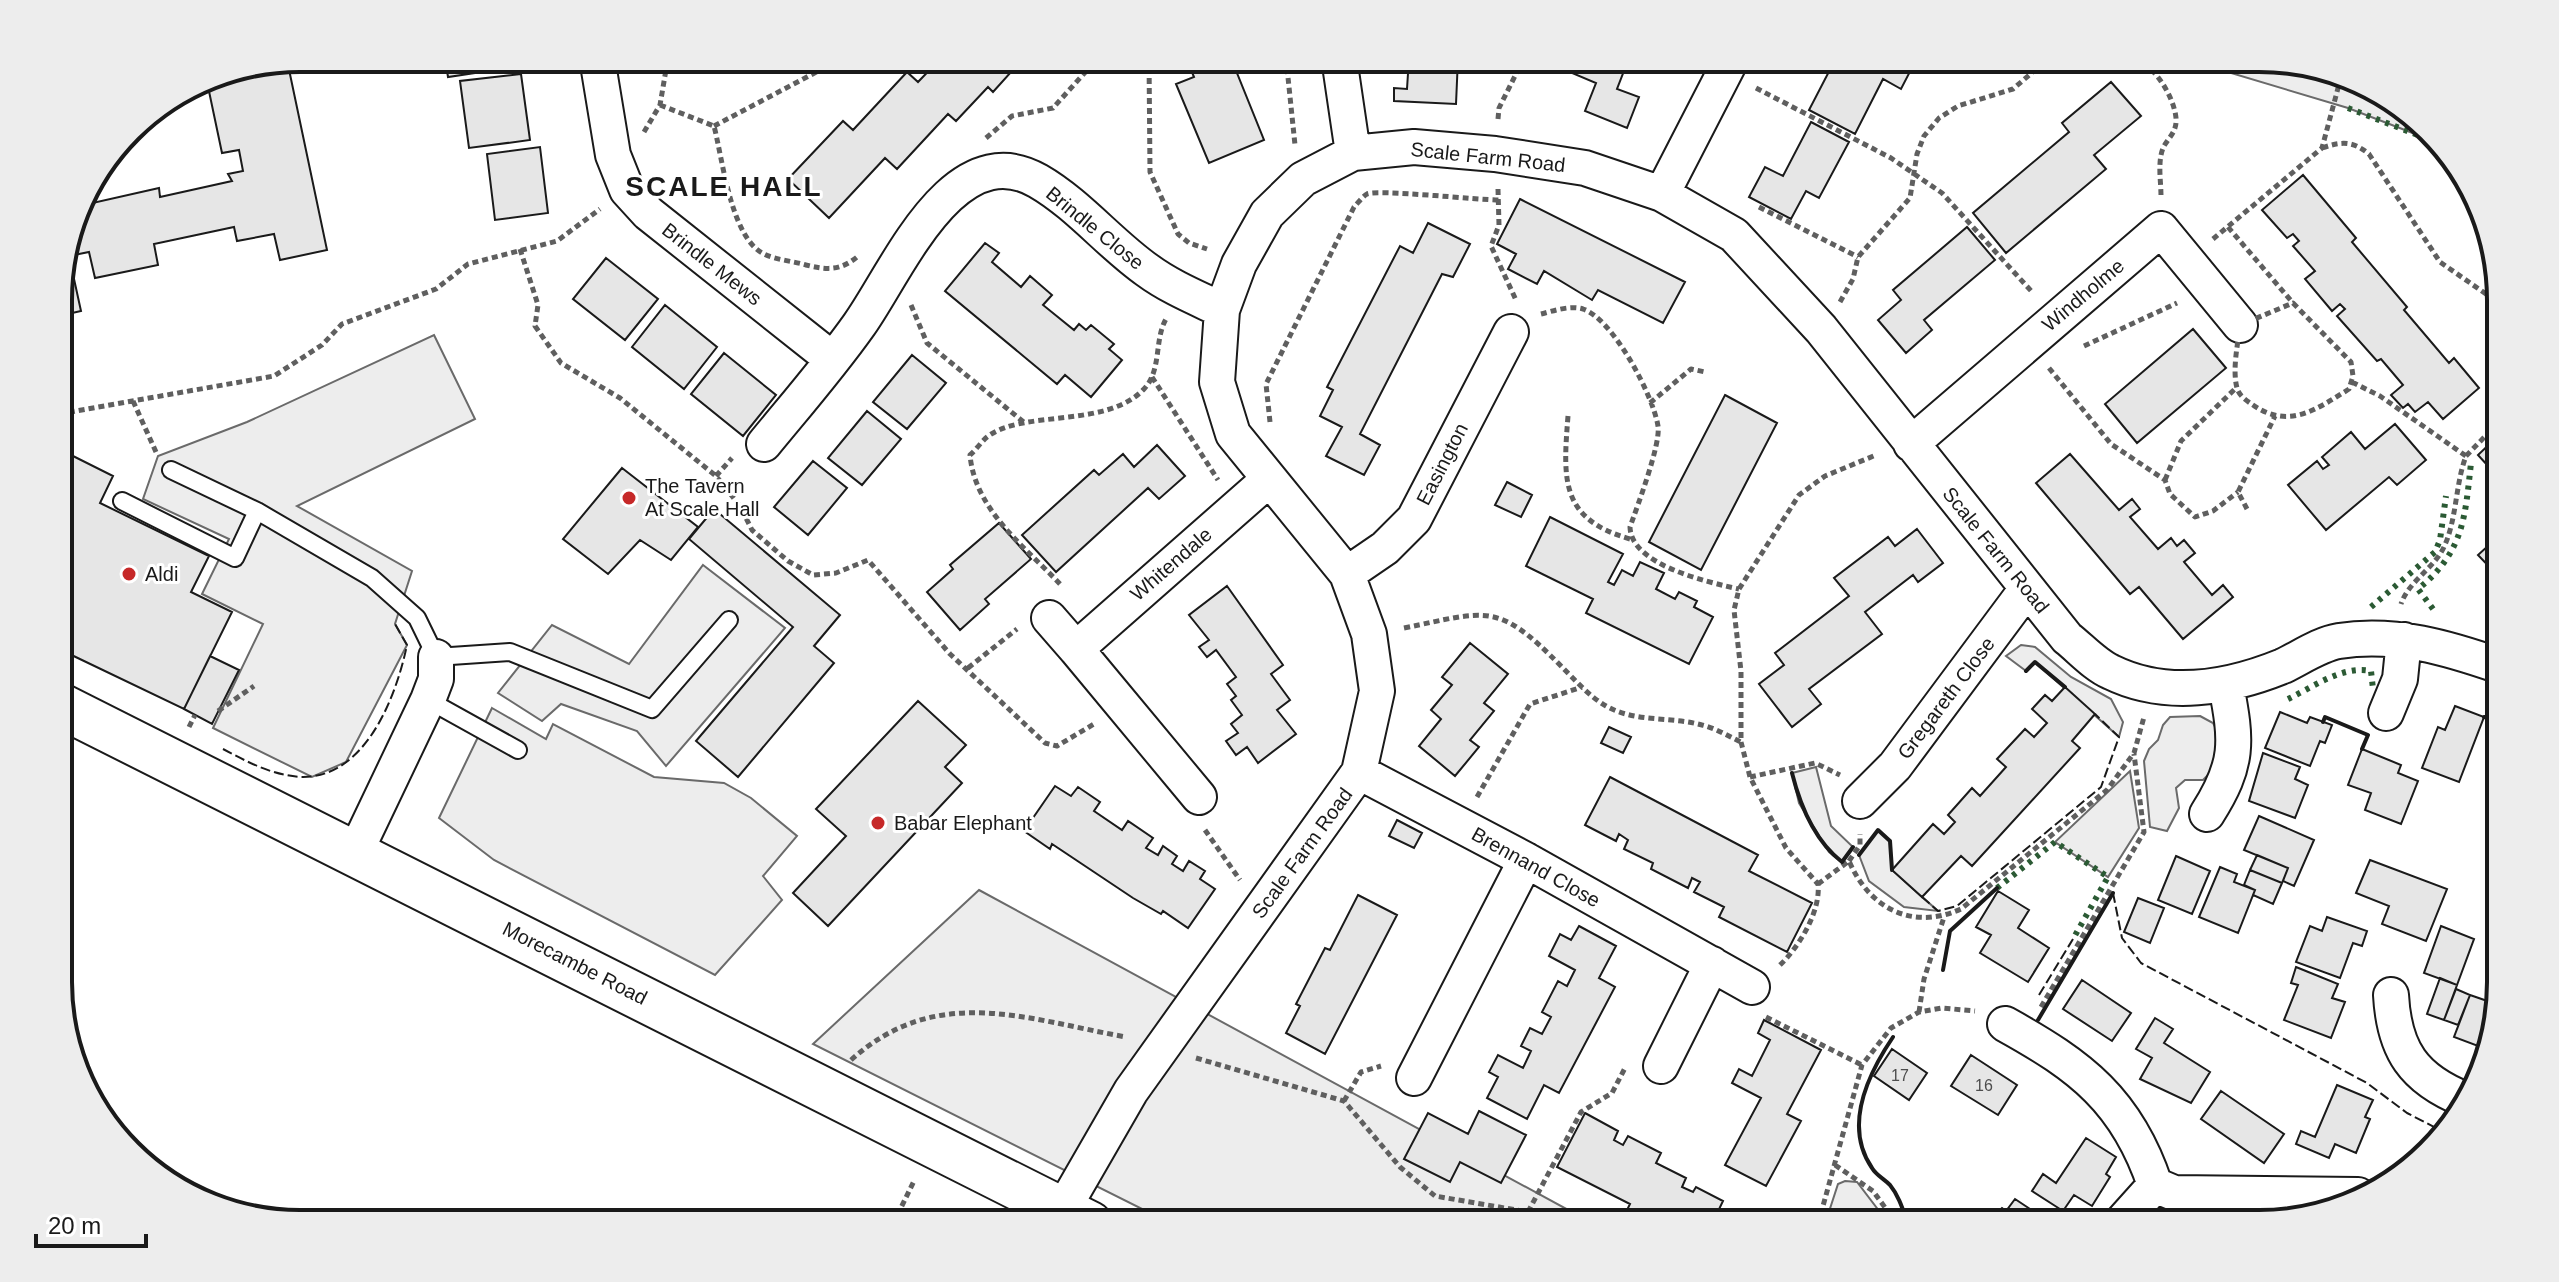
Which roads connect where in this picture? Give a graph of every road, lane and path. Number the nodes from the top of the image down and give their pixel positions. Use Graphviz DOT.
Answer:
graph roads {
  1 [pos="599,72"];
  2 [pos="666,72"];
  3 [pos="816,72"];
  4 [pos="1085,72"];
  5 [pos="1149,72"];
  6 [pos="1287,72"];
  7 [pos="1341,72"];
  8 [pos="1517,72"];
  9 [pos="1724,72"];
  10 [pos="1740,72"];
  11 [pos="2033,72"];
  12 [pos="2153,72"];
  13 [pos="2339,87"];
  14 [pos="714,126"];
  15 [pos="2322,148"];
  16 [pos="1353,153"];
  17 [pos="1495,154"];
  18 [pos="1915,175"];
  19 [pos="977,176"];
  20 [pos="1303,179"];
  21 [pos="627,190"];
  22 [pos="1662,194"];
  23 [pos="1499,200"];
  24 [pos="2228,227"];
  25 [pos="2161,229"];
  26 [pos="520,249"];
  27 [pos="2188,259"];
  28 [pos="1239,264"];
  29 [pos="893,265"];
  30 [pos="2211,288"];
  31 [pos="1183,291"];
  32 [pos="2486,292"];
  33 [pos="2293,303"];
  34 [pos="1222,310"];
  35 [pos="2055,318"];
  36 [pos="1515,325"];
  37 [pos="2240,325"];
  38 [pos="1821,329"];
  39 [pos="2071,352"];
  40 [pos="2059,358"];
  41 [pos="832,359"];
  42 [pos="1705,372"];
  43 [pos="1151,376"];
  44 [pos="2352,382"];
  45 [pos="2237,387"];
  46 [pos="133,401"];
  47 [pos="1650,403"];
  48 [pos="72,412"];
  49 [pos="1568,416"];
  50 [pos="2275,416"];
  51 [pos="1026,424"];
  52 [pos="2487,434"];
  53 [pos="764,444"];
  54 [pos="1911,444"];
  55 [pos="2466,456"];
  56 [pos="171,470"];
  57 [pos="2165,480"];
  58 [pos="1267,481"];
  59 [pos="2238,492"];
  60 [pos="122,501"];
  61 [pos="1238,506"];
  62 [pos="2247,509"];
  63 [pos="257,511"];
  64 [pos="1630,539"];
  65 [pos="1347,574"];
  66 [pos="1739,589"];
  67 [pos="2026,590"];
  68 [pos="1046,614"];
  69 [pos="729,620"];
  70 [pos="1369,634"];
  71 [pos="2397,639"];
  72 [pos="1076,649"];
  73 [pos="436,657"];
  74 [pos="2487,661"];
  75 [pos="968,668"];
  76 [pos="2226,685"];
  77 [pos="254,686"];
  78 [pos="1583,686"];
  79 [pos="2152,686"];
  80 [pos="428,700"];
  81 [pos="1119,700"];
  82 [pos="72,711"];
  83 [pos="218,711"];
  84 [pos="2386,713"];
  85 [pos="1741,742"];
  86 [pos="518,750"];
  87 [pos="2134,753"];
  88 [pos="1359,772"];
  89 [pos="1750,777"];
  90 [pos="1199,797"];
  91 [pos="1860,801"];
  92 [pos="2207,814"];
  93 [pos="1462,826"];
  94 [pos="356,851"];
  95 [pos="1526,860"];
  96 [pos="1818,884"];
  97 [pos="1266,903"];
  98 [pos="1944,917"];
  99 [pos="1712,964"];
  100 [pos="1752,987"];
  101 [pos="2391,995"];
  102 [pos="1919,1012"];
  103 [pos="2014,1029"];
  104 [pos="1139,1039"];
  105 [pos="1186,1055"];
  106 [pos="1862,1065"];
  107 [pos="1661,1066"];
  108 [pos="1414,1078"];
  109 [pos="820,1088"];
  110 [pos="2457,1095"];
  111 [pos="1344,1101"];
  112 [pos="1835,1165"];
  113 [pos="2155,1185"];
  114 [pos="2330,1199"];
  115 [pos="1064,1210"];
  116 [pos="1079,1210"];
  117 [pos="1516,1210"];
  118 [pos="1529,1210"];
  119 [pos="1822,1210"];
  120 [pos="1887,1210"];
  121 [pos="2133,1210"];
  1 -- 21 [label="street, Brindle Mews"];
  2 -- 14 [label="path"];
  3 -- 14 [label="path"];
  4 -- 19 [label="path"];
  5 -- 28 [label="path"];
  6 -- 20 [label="path"];
  7 -- 16 [label="street"];
  8 -- 17 [label="path"];
  9 -- 22 [label="street"];
  10 -- 18 [label="path"];
  11 -- 18 [label="path"];
  12 -- 25 [label="path"];
  13 -- 15 [label="path"];
  14 -- 29 [label="path"];
  15 -- 24 [label="path"];
  15 -- 32 [label="path"];
  16 -- 17 [label="street, Scale Farm Road"];
  16 -- 20 [label="street, Scale Farm Road"];
  17 -- 22 [label="street, Scale Farm Road"];
  17 -- 23 [label="path"];
  18 -- 35 [label="path"];
  18 -- 38 [label="path"];
  19 -- 29 [label="street"];
  19 -- 31 [label="street, Brindle Close"];
  20 -- 28 [label="street, Scale Farm Road"];
  21 -- 26 [label="path"];
  21 -- 41 [label="street, Brindle Mews"];
  22 -- 38 [label="street, Scale Farm Road"];
  23 -- 36 [label="path"];
  23 -- 58 [label="path"];
  24 -- 27 [label="path"];
  24 -- 33 [label="path"];
  25 -- 27 [label="street"];
  25 -- 35 [label="street, Windholme"];
  26 -- 46 [label="path"];
  26 -- 75 [label="path"];
  27 -- 30 [label="street"];
  28 -- 34 [label="street, Scale Farm Road"];
  29 -- 41 [label="street"];
  29 -- 51 [label="path"];
  30 -- 37 [label="street"];
  30 -- 39 [label="path"];
  31 -- 34 [label="street, Brindle Close"];
  31 -- 43 [label="path"];
  33 -- 37 [label="path"];
  33 -- 44 [label="path"];
  34 -- 58 [label="street, Scale Farm Road"];
  35 -- 54 [label="street, Windholme"];
  36 -- 47 [label="path"];
  36 -- 65 [label="street, Easington"];
  37 -- 45 [label="path"];
  38 -- 54 [label="street, Scale Farm Road"];
  40 -- 57 [label="path"];
  41 -- 53 [label="street"];
  42 -- 47 [label="path"];
  43 -- 51 [label="path"];
  43 -- 61 [label="path"];
  44 -- 50 [label="path"];
  44 -- 55 [label="path"];
  45 -- 50 [label="path"];
  45 -- 57 [label="path"];
  46 -- 48 [label="path"];
  46 -- 56 [label="path"];
  47 -- 64 [label="path"];
  49 -- 64 [label="path"];
  50 -- 59 [label="path"];
  51 -- 68 [label="path"];
  52 -- 55 [label="path"];
  54 -- 66 [label="path"];
  54 -- 67 [label="street, Scale Farm Road"];
  55 -- 71 [label="path"];
  56 -- 63 [label="lane"];
  57 -- 59 [label="path"];
  58 -- 61 [label="street, Whitendale"];
  58 -- 65 [label="street, Scale Farm Road"];
  59 -- 62 [label="path"];
  60 -- 63 [label="lane"];
  61 -- 72 [label="street, Whitendale"];
  63 -- 73 [label="lane"];
  64 -- 66 [label="path"];
  65 -- 70 [label="street, Scale Farm Road"];
  66 -- 85 [label="path"];
  67 -- 79 [label="street, Scale Farm Road"];
  67 -- 91 [label="street, Gregareth Close"];
  68 -- 72 [label="street"];
  68 -- 75 [label="path"];
  69 -- 73 [label="lane"];
  70 -- 78 [label="path"];
  70 -- 88 [label="street, Scale Farm Road"];
  71 -- 74 [label="street, Scale Farm Road"];
  71 -- 76 [label="street, Scale Farm Road"];
  71 -- 84 [label="street"];
  72 -- 81 [label="street"];
  73 -- 80 [label="street"];
  75 -- 81 [label="path"];
  76 -- 79 [label="street, Scale Farm Road"];
  76 -- 92 [label="street"];
  77 -- 83 [label="path"];
  78 -- 85 [label="path"];
  78 -- 93 [label="path"];
  79 -- 87 [label="path"];
  80 -- 86 [label="lane"];
  80 -- 94 [label="street"];
  81 -- 90 [label="street"];
  82 -- 94 [label="main road, Morecambe Road"];
  85 -- 89 [label="path"];
  87 -- 98 [label="path"];
  87 -- 103 [label="path"];
  88 -- 93 [label="street, Brennand Close"];
  88 -- 97 [label="street, Scale Farm Road"];
  89 -- 91 [label="path"];
  89 -- 96 [label="path"];
  90 -- 97 [label="path"];
  93 -- 95 [label="street, Brennand Close"];
  94 -- 109 [label="main road, Morecambe Road"];
  95 -- 99 [label="street, Brennand Close"];
  95 -- 108 [label="street"];
  96 -- 98 [label="path"];
  96 -- 100 [label="path"];
  97 -- 116 [label="street, Scale Farm Road"];
  98 -- 102 [label="path"];
  99 -- 100 [label="street, Brennand Close"];
  99 -- 107 [label="street"];
  100 -- 106 [label="path"];
  101 -- 110 [label="street"];
  102 -- 103 [label="path"];
  102 -- 106 [label="path"];
  103 -- 113 [label="street"];
  104 -- 109 [label="path"];
  105 -- 111 [label="path"];
  106 -- 112 [label="path"];
  107 -- 118 [label="path"];
  108 -- 111 [label="path"];
  109 -- 115 [label="main road, Morecambe Road"];
  111 -- 117 [label="path"];
  112 -- 119 [label="path"];
  112 -- 120 [label="path"];
  113 -- 114 [label="street"];
  113 -- 121 [label="street"];
}
